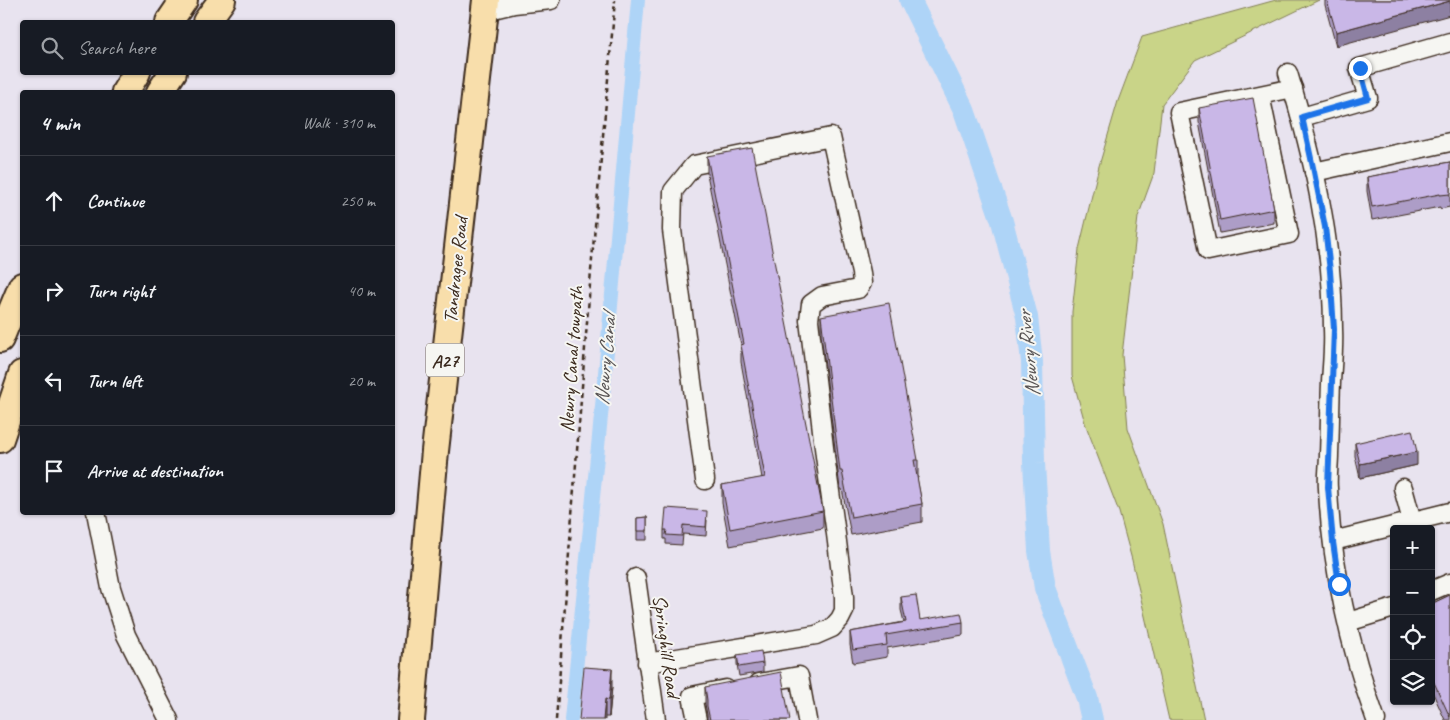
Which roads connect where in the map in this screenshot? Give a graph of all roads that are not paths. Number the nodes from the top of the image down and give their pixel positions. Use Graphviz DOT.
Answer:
graph roads {
  1 [pos="184,0"];
  2 [pos="222,0"];
  3 [pos="551,0"];
  4 [pos="485,6"];
  5 [pos="170,20"];
  6 [pos="207,20"];
  7 [pos="1450,42"];
  8 [pos="135,75"];
  9 [pos="171,75"];
  10 [pos="126,90"];
  11 [pos="161,90"];
  12 [pos="1260,95"];
  13 [pos="1302,117"];
  14 [pos="1450,142"];
  15 [pos="1314,172"];
  16 [pos="20,291"];
  17 [pos="0,339"];
  18 [pos="20,380"];
  19 [pos="0,439"];
  20 [pos="705,480"];
  21 [pos="1403,488"];
  22 [pos="1450,512"];
  23 [pos="97,515"];
  24 [pos="1412,521"];
  25 [pos="1333,542"];
  26 [pos="636,578"];
  27 [pos="1450,582"];
  28 [pos="1435,589"];
  29 [pos="1390,609"];
  30 [pos="1348,622"];
  31 [pos="647,663"];
  32 [pos="169,720"];
  33 [pos="411,720"];
  34 [pos="656,720"];
  35 [pos="697,720"];
  36 [pos="807,720"];
  37 [pos="1376,720"];
  1 -- 5 [label="highway"];
  2 -- 6 [label="highway"];
  3 -- 4 [label="street"];
  4 -- 33 [label="highway, Tandragee Road / A27"];
  7 -- 13 [label="street"];
  8 -- 10 [label="highway"];
  9 -- 11 [label="highway"];
  12 -- 12 [label="street"];
  12 -- 13 [label="street"];
  13 -- 15 [label="street"];
  14 -- 15 [label="street"];
  15 -- 25 [label="street"];
  16 -- 17 [label="highway"];
  18 -- 19 [label="highway"];
  20 -- 31 [label="street"];
  21 -- 24 [label="street"];
  22 -- 24 [label="street"];
  23 -- 32 [label="street"];
  24 -- 25 [label="street"];
  25 -- 30 [label="street"];
  26 -- 31 [label="street, Springhill Road"];
  27 -- 28 [label="street"];
  29 -- 30 [label="street"];
  30 -- 37 [label="street"];
  31 -- 34 [label="street, Springhill Road"];
  35 -- 36 [label="street"];
}
